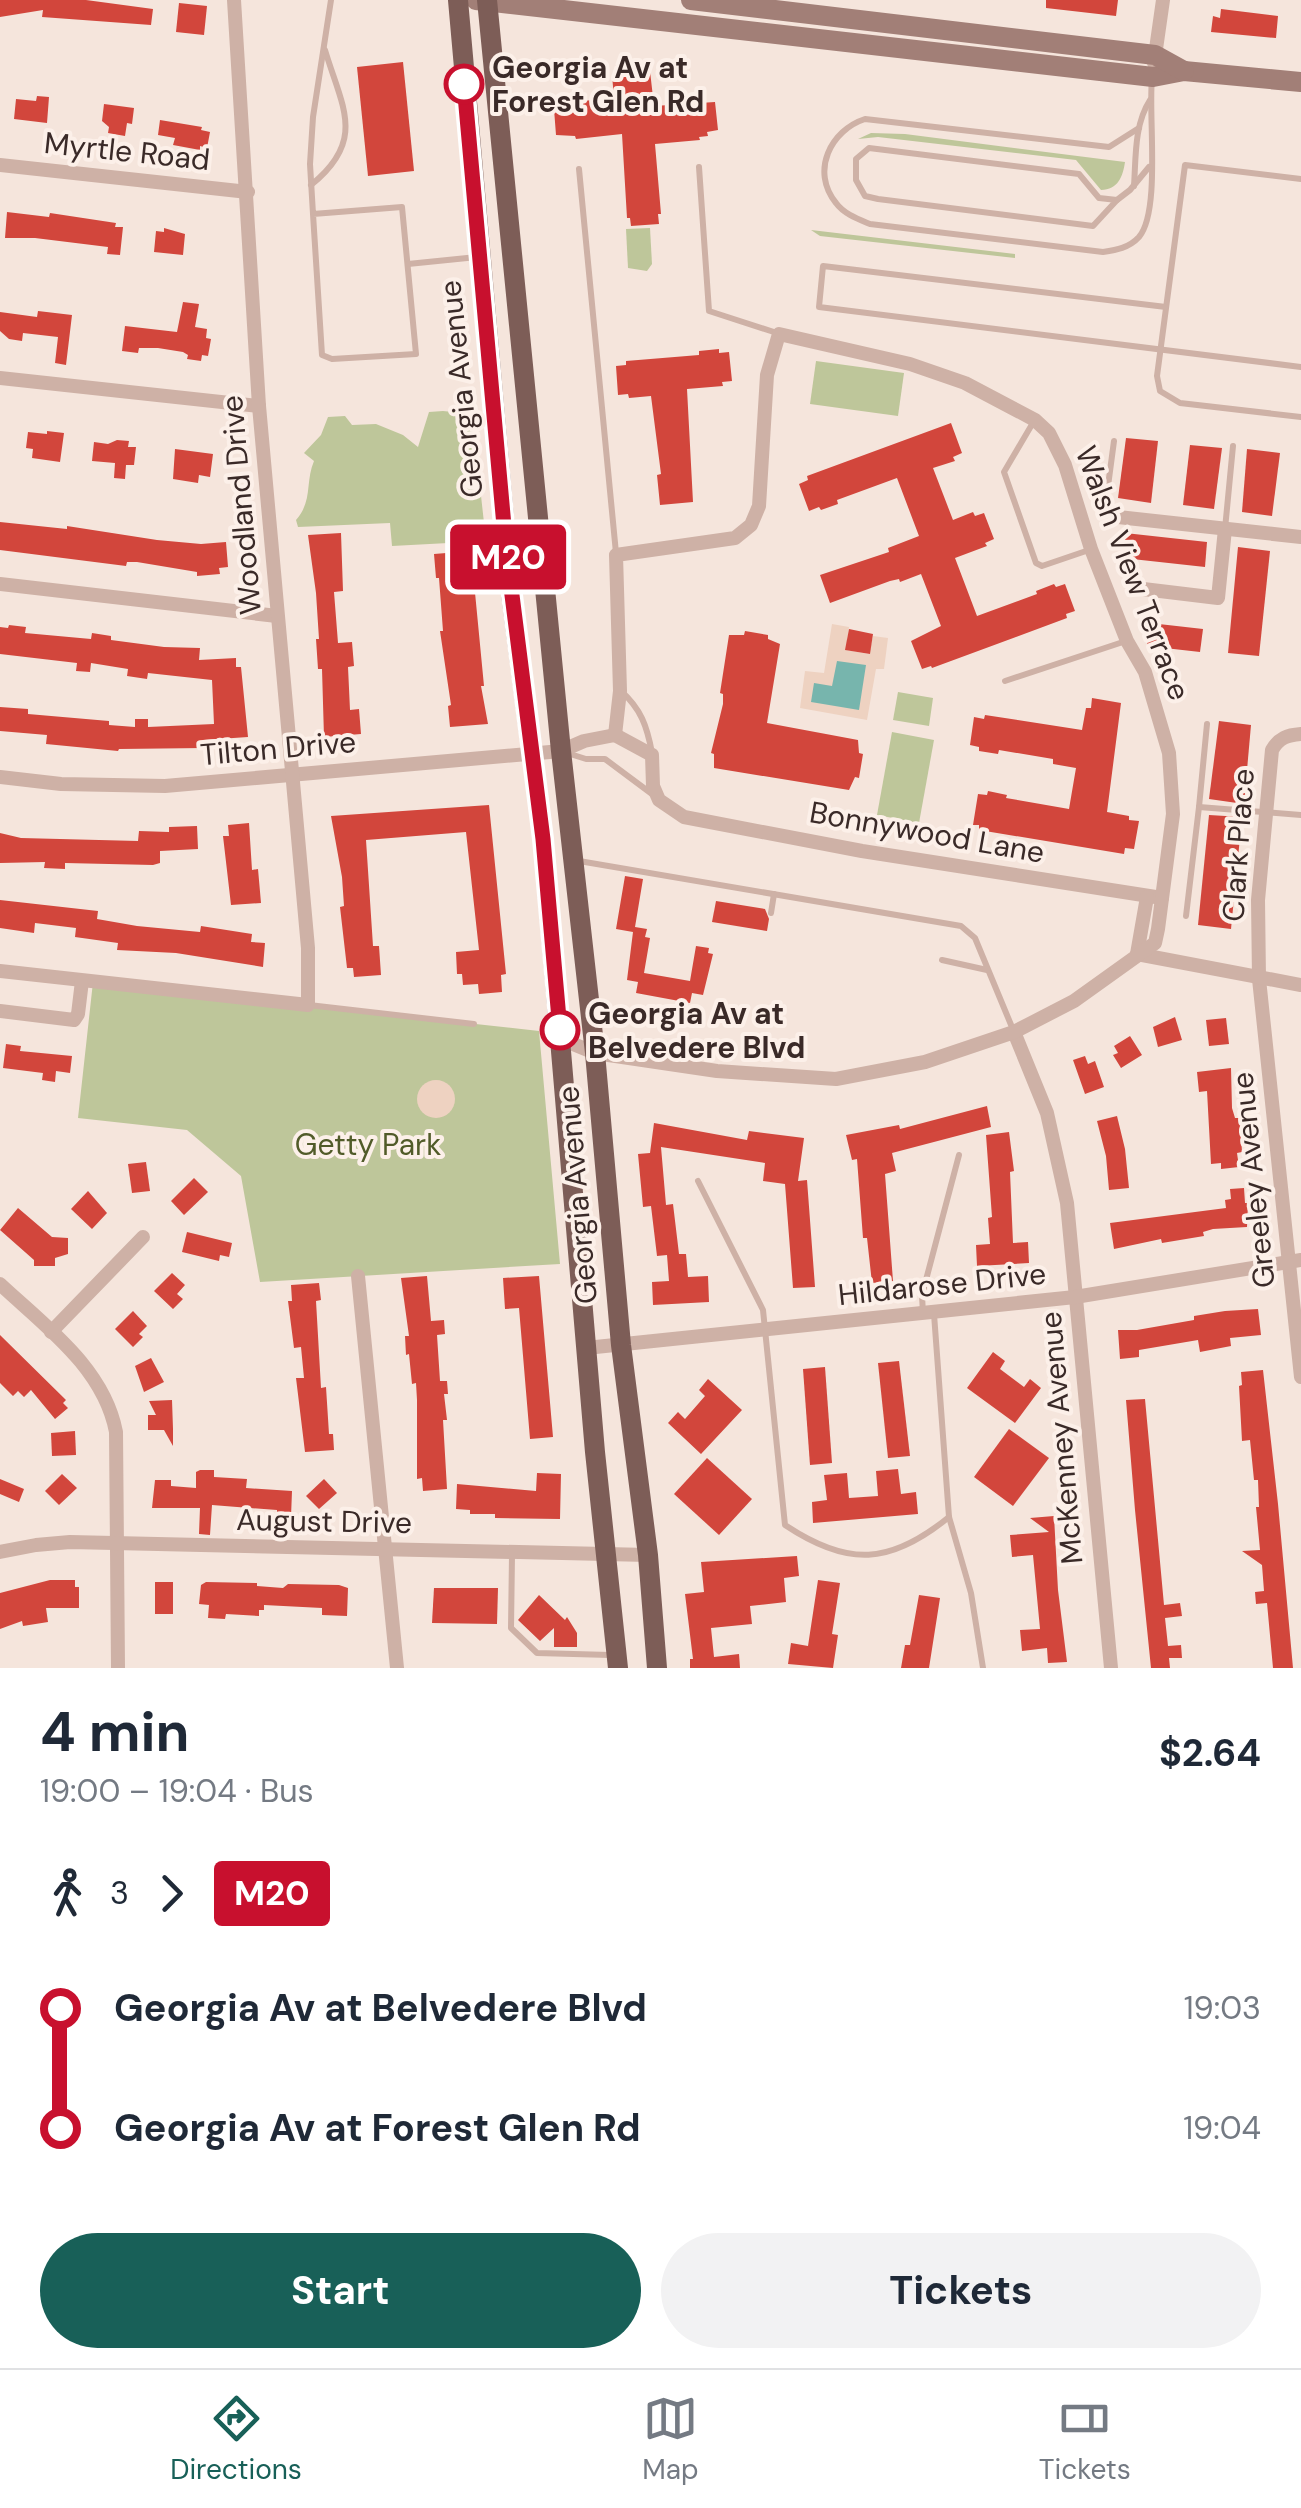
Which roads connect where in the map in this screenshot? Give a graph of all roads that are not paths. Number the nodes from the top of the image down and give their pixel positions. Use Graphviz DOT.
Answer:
graph roads {
  1 [pos="234,0"];
  2 [pos="331,0"];
  3 [pos="458,0"];
  4 [pos="476,0"];
  5 [pos="487,0"];
  6 [pos="1163,0"];
  7 [pos="702,1"];
  8 [pos="325,49"];
  9 [pos="1155,55"];
  10 [pos="1184,71"];
  11 [pos="1153,77"];
  12 [pos="1301,82"];
  13 [pos="1150,100"];
  14 [pos="1139,128"];
  15 [pos="0,165"];
  16 [pos="1150,166"];
  17 [pos="699,167"];
  18 [pos="578,168"];
  19 [pos="1301,180"];
  20 [pos="312,184"];
  21 [pos="1134,186"];
  22 [pos="248,192"];
  23 [pos="1117,200"];
  24 [pos="313,214"];
  25 [pos="478,257"];
  26 [pos="408,264"];
  27 [pos="1166,307"];
  28 [pos="778,334"];
  29 [pos="1161,348"];
  30 [pos="1301,367"];
  31 [pos="0,378"];
  32 [pos="259,406"];
  33 [pos="1301,417"];
  34 [pos="1035,420"];
  35 [pos="1114,441"];
  36 [pos="1233,446"];
  37 [pos="1118,517"];
  38 [pos="1225,529"];
  39 [pos="1301,537"];
  40 [pos="1091,549"];
  41 [pos="616,554"];
  42 [pos="0,584"];
  43 [pos="1135,588"];
  44 [pos="278,616"];
  45 [pos="1127,641"];
  46 [pos="1005,681"];
  47 [pos="620,691"];
  48 [pos="1207,724"];
  49 [pos="615,734"];
  50 [pos="1301,734"];
  51 [pos="561,751"];
  52 [pos="531,752"];
  53 [pos="652,754"];
  54 [pos="293,776"];
  55 [pos="0,777"];
  56 [pos="659,800"];
  57 [pos="1199,807"];
  58 [pos="1266,812"];
  59 [pos="1301,815"];
  60 [pos="573,860"];
  61 [pos="774,894"];
  62 [pos="1154,898"];
  63 [pos="772,913"];
  64 [pos="1186,916"];
  65 [pos="1137,954"];
  66 [pos="942,960"];
  67 [pos="988,970"];
  68 [pos="0,971"];
  69 [pos="1259,978"];
  70 [pos="82,981"];
  71 [pos="1301,986"];
  72 [pos="308,1004"];
  73 [pos="0,1010"];
  74 [pos="474,1024"];
  75 [pos="1014,1032"];
  76 [pos="561,1039"];
  77 [pos="595,1053"];
  78 [pos="959,1154"];
  79 [pos="698,1181"];
  80 [pos="144,1238"];
  81 [pos="1295,1261"];
  82 [pos="358,1276"];
  83 [pos="0,1284"];
  84 [pos="1075,1297"];
  85 [pos="929,1314"];
  86 [pos="764,1331"];
  87 [pos="50,1332"];
  88 [pos="621,1346"];
  89 [pos="586,1348"];
  90 [pos="1301,1377"];
  91 [pos="949,1518"];
  92 [pos="115,1544"];
  93 [pos="383,1548"];
  94 [pos="0,1552"];
  95 [pos="512,1554"];
  96 [pos="608,1555"];
  97 [pos="648,1555"];
  98 [pos="618,1662"];
  99 [pos="118,1668"];
  100 [pos="397,1668"];
  101 [pos="658,1668"];
  102 [pos="983,1668"];
  103 [pos="1111,1668"];
  1 -- 22 [label="street, Woodland Drive"];
  2 -- 8 [label="lane"];
  3 -- 25 [label="main road, Georgia Avenue"];
  4 -- 5 [label="main road"];
  5 -- 11 [label="main road"];
  5 -- 51 [label="main road, Georgia Avenue"];
  6 -- 9 [label="street"];
  7 -- 9 [label="main road"];
  8 -- 20 [label="lane"];
  8 -- 20 [label="lane"];
  9 -- 10 [label="main road"];
  9 -- 11 [label="street"];
  10 -- 11 [label="main road"];
  10 -- 12 [label="main road"];
  11 -- 13 [label="lane"];
  13 -- 14 [label="lane"];
  13 -- 16 [label="lane"];
  14 -- 16 [label="lane"];
  14 -- 21 [label="lane"];
  15 -- 22 [label="street, Myrtle Road"];
  16 -- 21 [label="lane"];
  17 -- 28 [label="lane"];
  18 -- 41 [label="lane"];
  19 -- 27 [label="lane"];
  20 -- 24 [label="lane"];
  21 -- 23 [label="lane"];
  22 -- 32 [label="street, Woodland Drive"];
  23 -- 23 [label="lane"];
  24 -- 26 [label="lane"];
  24 -- 26 [label="lane"];
  25 -- 26 [label="lane"];
  25 -- 52 [label="main road, Georgia Avenue"];
  27 -- 29 [label="lane"];
  27 -- 29 [label="lane"];
  28 -- 34 [label="street, Walsh View Terrace"];
  28 -- 41 [label="street"];
  29 -- 30 [label="lane"];
  29 -- 33 [label="lane"];
  31 -- 32 [label="street"];
  32 -- 44 [label="street, Woodland Drive"];
  34 -- 40 [label="street, Walsh View Terrace"];
  34 -- 40 [label="lane"];
  35 -- 37 [label="lane"];
  36 -- 38 [label="lane"];
  37 -- 38 [label="street"];
  38 -- 39 [label="street"];
  38 -- 43 [label="street"];
  40 -- 45 [label="street, Walsh View Terrace"];
  41 -- 47 [label="street"];
  42 -- 44 [label="street"];
  44 -- 54 [label="street, Woodland Drive"];
  45 -- 46 [label="lane"];
  45 -- 62 [label="street, Walsh View Terrace"];
  47 -- 49 [label="street"];
  47 -- 53 [label="lane"];
  48 -- 57 [label="lane"];
  49 -- 51 [label="street, Tilton Drive"];
  49 -- 53 [label="street"];
  50 -- 58 [label="street, Clark Place"];
  51 -- 52 [label="street, Tilton Drive"];
  51 -- 56 [label="lane"];
  51 -- 60 [label="main road, Georgia Avenue"];
  52 -- 54 [label="street, Tilton Drive"];
  52 -- 76 [label="main road, Georgia Avenue"];
  53 -- 56 [label="street"];
  54 -- 55 [label="street, Tilton Drive"];
  54 -- 72 [label="street, Woodland Drive"];
  56 -- 62 [label="street, Bonnywood Lane"];
  57 -- 58 [label="lane"];
  57 -- 64 [label="lane"];
  58 -- 59 [label="lane"];
  58 -- 69 [label="street, Clark Place"];
  60 -- 61 [label="lane"];
  60 -- 77 [label="main road, Georgia Avenue"];
  61 -- 63 [label="lane"];
  61 -- 67 [label="lane"];
  62 -- 65 [label="street, Walsh View Terrace"];
  65 -- 69 [label="street"];
  65 -- 75 [label="street"];
  66 -- 67 [label="lane"];
  67 -- 75 [label="lane"];
  68 -- 70 [label="street"];
  69 -- 71 [label="street"];
  69 -- 81 [label="street, Greeley Avenue"];
  70 -- 72 [label="street"];
  70 -- 73 [label="street"];
  72 -- 74 [label="lane"];
  75 -- 77 [label="street"];
  75 -- 84 [label="street, McKenney Avenue"];
  76 -- 77 [label="street"];
  76 -- 89 [label="main road, Georgia Avenue"];
  77 -- 88 [label="main road, Georgia Avenue"];
  78 -- 85 [label="lane"];
  79 -- 86 [label="lane"];
  80 -- 87 [label="street"];
  81 -- 84 [label="street, Hildarose Drive"];
  81 -- 90 [label="street, Greeley Avenue"];
  82 -- 93 [label="street"];
  83 -- 87 [label="street"];
  84 -- 85 [label="street, Hildarose Drive"];
  84 -- 103 [label="street, McKenney Avenue"];
  85 -- 86 [label="street, Hildarose Drive"];
  85 -- 91 [label="lane"];
  86 -- 88 [label="street, Hildarose Drive"];
  86 -- 91 [label="lane"];
  87 -- 92 [label="street"];
  88 -- 89 [label="street, Hildarose Drive"];
  88 -- 97 [label="main road, Georgia Avenue"];
  89 -- 96 [label="main road, Georgia Avenue"];
  91 -- 102 [label="lane"];
  92 -- 93 [label="street, August Drive"];
  92 -- 94 [label="street, August Drive"];
  92 -- 99 [label="street"];
  93 -- 95 [label="street, August Drive"];
  93 -- 100 [label="street"];
  95 -- 96 [label="street, August Drive"];
  95 -- 98 [label="lane"];
  96 -- 97 [label="street, August Drive"];
  96 -- 98 [label="main road, Georgia Avenue"];
  97 -- 101 [label="main road, Georgia Avenue"];
}
